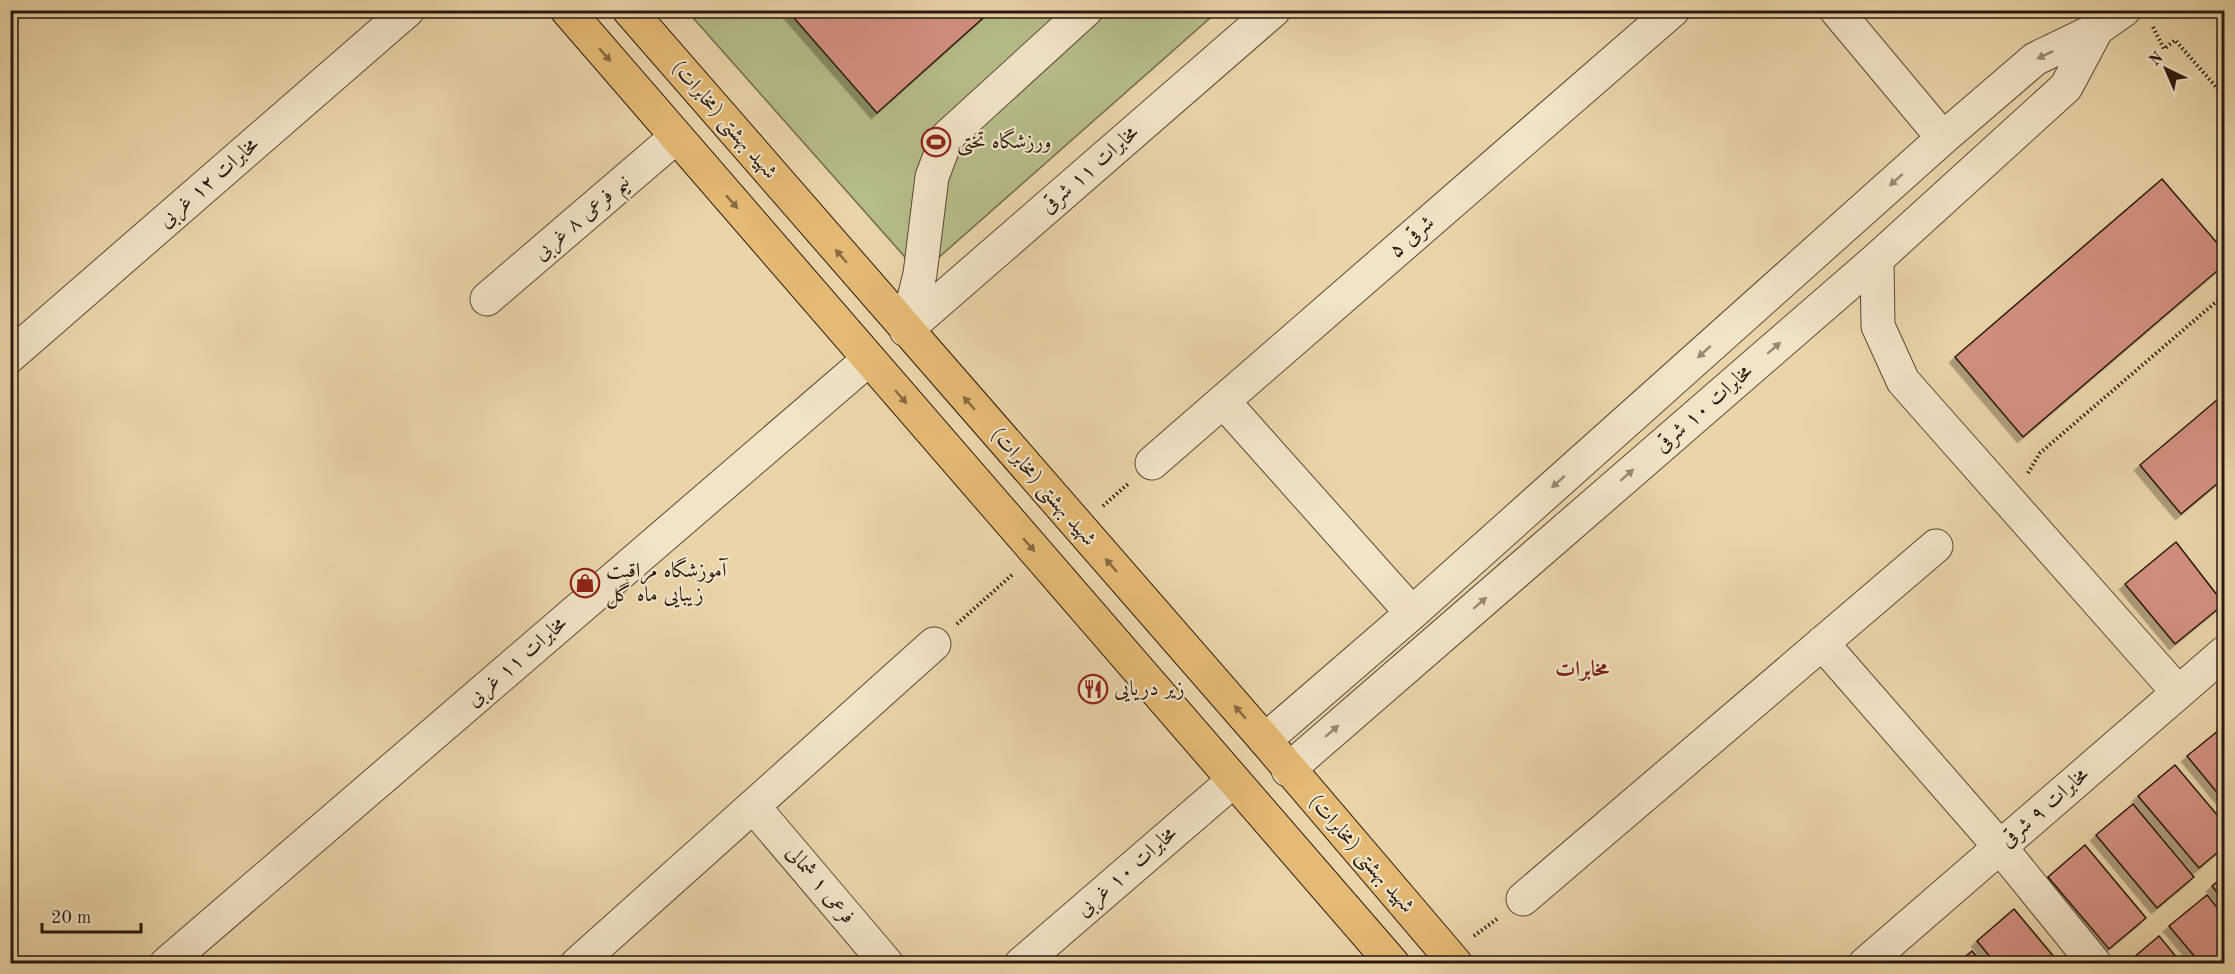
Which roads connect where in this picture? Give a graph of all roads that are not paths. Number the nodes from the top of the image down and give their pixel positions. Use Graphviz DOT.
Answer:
graph roads {
  1 [pos="408,10"];
  2 [pos="567,10"];
  3 [pos="629,10"];
  4 [pos="1086,10"];
  5 [pos="1274,10"];
  6 [pos="1673,10"];
  7 [pos="1836,10"];
  8 [pos="2137,15"];
  9 [pos="2089,20"];
  10 [pos="712,107"];
  11 [pos="676,137"];
  12 [pos="1943,138"];
  13 [pos="1877,259"];
  14 [pos="487,299"];
  15 [pos="906,330"];
  16 [pos="10,356"];
  17 [pos="868,360"];
  18 [pos="1223,401"];
  19 [pos="1152,463"];
  20 [pos="1936,546"];
  21 [pos="1412,613"];
  22 [pos="1822,643"];
  23 [pos="934,644"];
  24 [pos="2224,652"];
  25 [pos="2178,692"];
  26 [pos="1265,741"];
  27 [pos="1288,770"];
  28 [pos="1233,781"];
  29 [pos="753,806"];
  30 [pos="2000,847"];
  31 [pos="1523,899"];
  32 [pos="1452,959"];
  33 [pos="166,963"];
  34 [pos="577,963"];
  35 [pos="887,963"];
  36 [pos="1021,963"];
  37 [pos="1393,963"];
  38 [pos="1865,963"];
  39 [pos="2095,963"];
  1 -- 16 [label="street, مخابرات ۱۲ غربی"];
  2 -- 11 [label="main road, one-way"];
  3 -- 10 [label="main road, شهید بهشتی (مخابرات)"];
  4 -- 15 [label="street"];
  5 -- 15 [label="street, مخابرات ۱۱ شرقی"];
  6 -- 18 [label="street, شرقی ۵"];
  7 -- 12 [label="street"];
  8 -- 9 [label="street, مخابرات ۱۰ شرقی"];
  9 -- 12 [label="street, مخابرات ۱۰ شرقی, one-way"];
  9 -- 13 [label="street, مخابرات ۱۰ شرقی"];
  10 -- 11 [label="main road"];
  15 -- 10 [label="main road, شهید بهشتی (مخابرات), one-way"];
  11 -- 14 [label="street, نیم فرعی ۸ غربی"];
  11 -- 17 [label="main road, one-way"];
  12 -- 21 [label="street, مخابرات ۱۰ شرقی, one-way"];
  13 -- 25 [label="street"];
  27 -- 13 [label="street, مخابرات ۱۰ شرقی, one-way"];
  26 -- 15 [label="main road, شهید بهشتی (مخابرات), one-way"];
  17 -- 28 [label="main road, one-way"];
  17 -- 33 [label="street, مخابرات ۱۱ غربی"];
  18 -- 19 [label="street, شرقی ۵"];
  18 -- 21 [label="street"];
  20 -- 22 [label="street"];
  21 -- 26 [label="street, مخابرات ۱۰ شرقی"];
  22 -- 30 [label="street"];
  22 -- 31 [label="street"];
  23 -- 29 [label="street"];
  24 -- 25 [label="street, مخابرات ۹ شرقی"];
  25 -- 30 [label="street, مخابرات ۹ شرقی"];
  26 -- 27 [label="main road, شهید بهشتی (مخابرات)"];
  27 -- 32 [label="main road, شهید بهشتی (مخابرات)"];
  28 -- 36 [label="street, مخابرات ۱۰ غربی"];
  28 -- 37 [label="main road"];
  29 -- 34 [label="street"];
  29 -- 35 [label="street, فرعی ۱ شمالی"];
  30 -- 38 [label="street, مخابرات ۹ شرقی"];
  30 -- 39 [label="street"];
}
